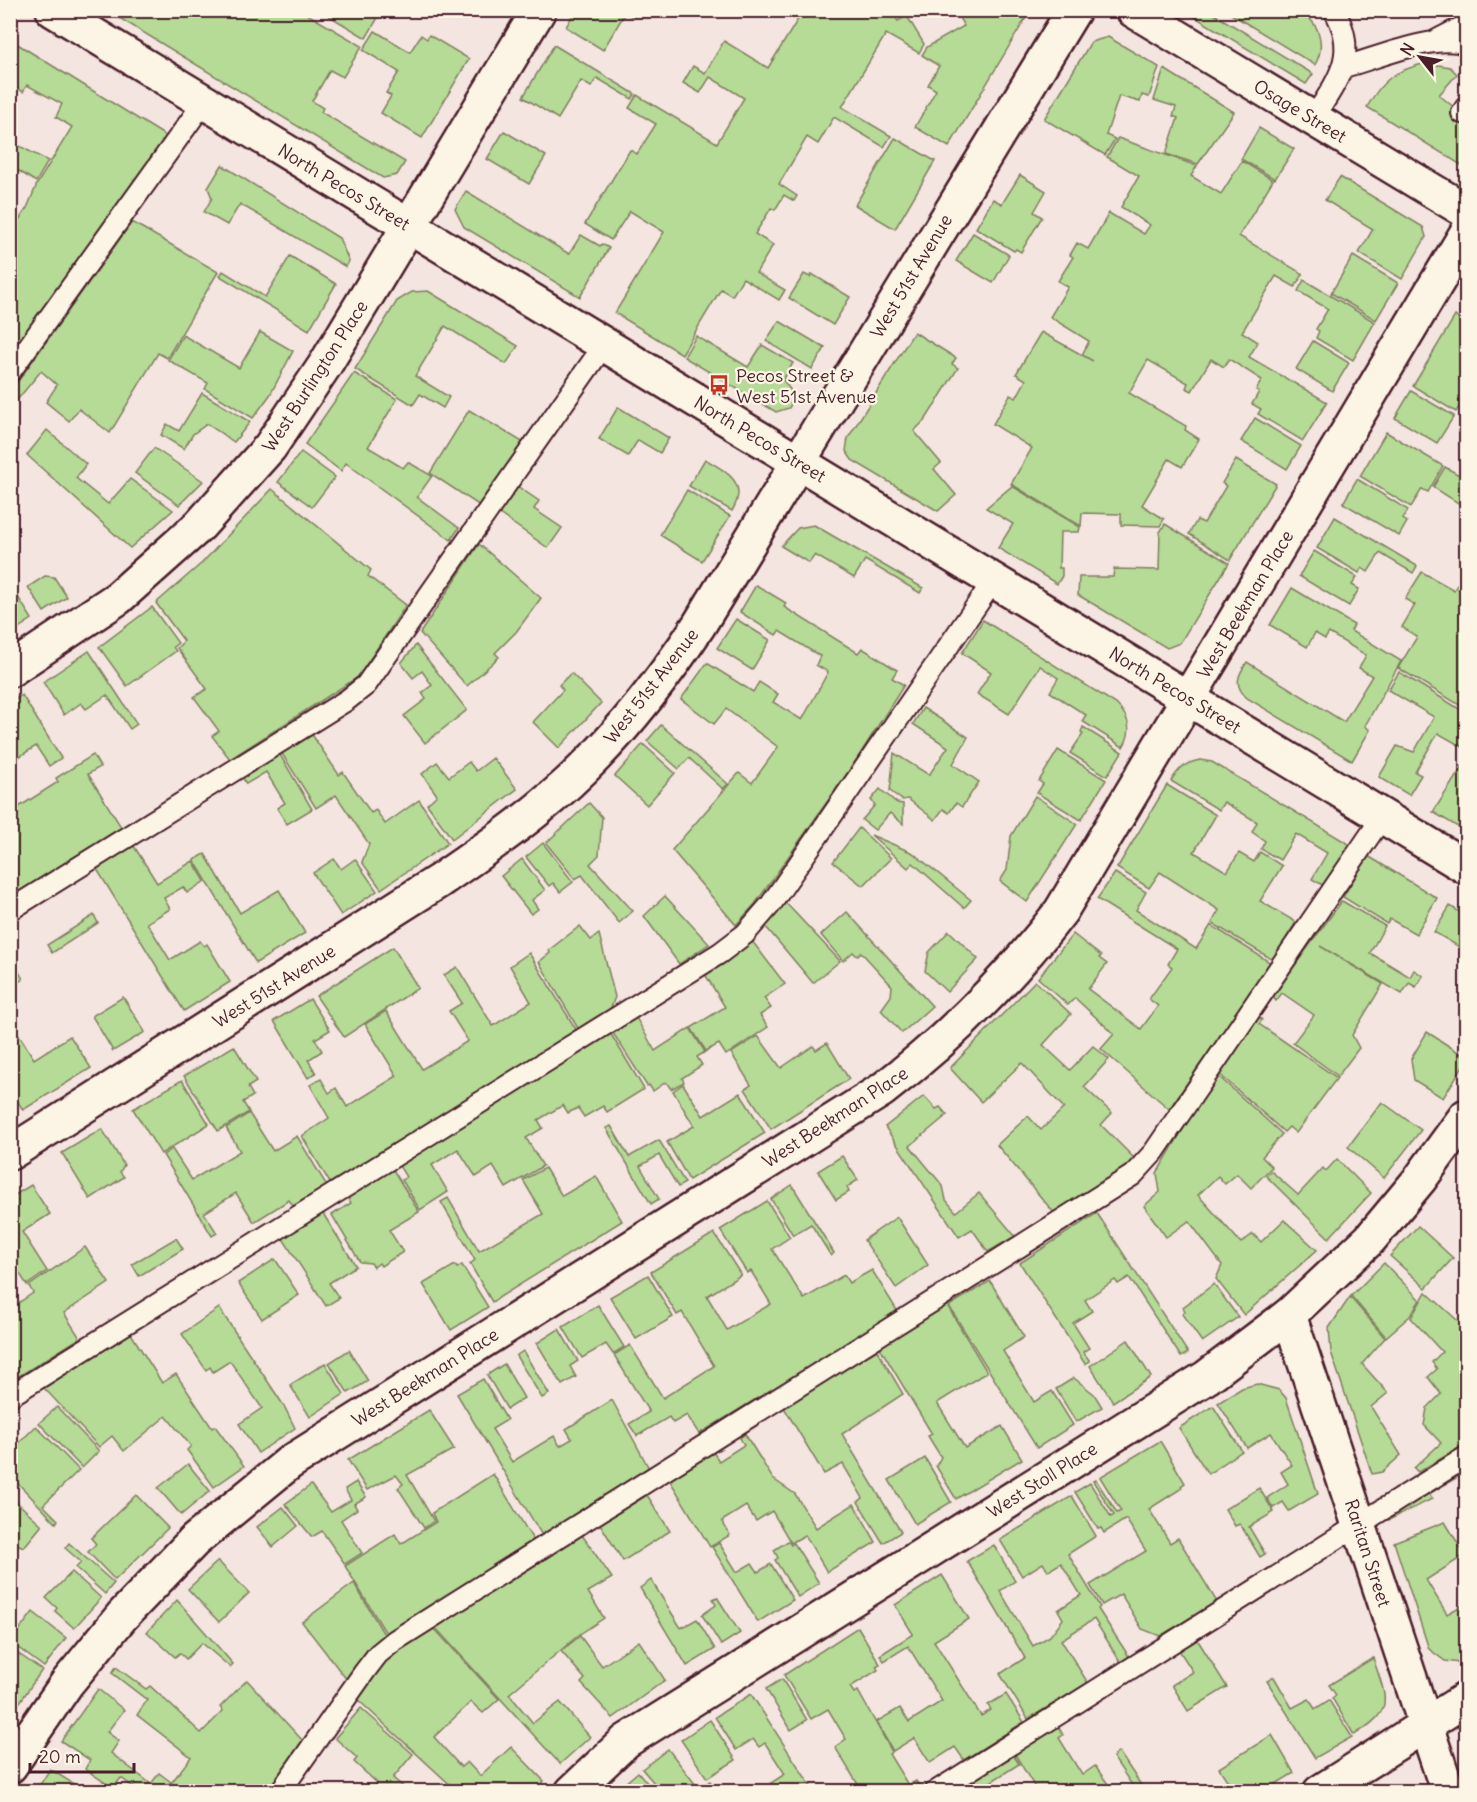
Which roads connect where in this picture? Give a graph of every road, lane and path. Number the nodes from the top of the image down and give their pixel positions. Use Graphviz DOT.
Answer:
graph roads {
  1 [pos="53,10"];
  2 [pos="539,10"];
  3 [pos="1074,10"];
  4 [pos="1133,10"];
  5 [pos="1334,10"];
  6 [pos="1467,25"];
  7 [pos="1435,41"];
  8 [pos="1467,44"];
  9 [pos="1344,67"];
  10 [pos="204,102"];
  11 [pos="1313,119"];
  12 [pos="1467,211"];
  13 [pos="409,226"];
  14 [pos="1467,234"];
  15 [pos="604,345"];
  16 [pos="10,372"];
  17 [pos="798,462"];
  18 [pos="994,580"];
  19 [pos="10,670"];
  20 [pos="1189,698"];
  21 [pos="1383,816"];
  22 [pos="1467,867"];
  23 [pos="10,910"];
  24 [pos="1467,1116"];
  25 [pos="10,1153"];
  26 [pos="1289,1315"];
  27 [pos="10,1396"];
  28 [pos="1467,1457"];
  29 [pos="1359,1524"];
  30 [pos="1467,1699"];
  31 [pos="1426,1725"];
  32 [pos="10,1766"];
  33 [pos="280,1791"];
  34 [pos="572,1791"];
  35 [pos="935,1791"];
  36 [pos="1320,1791"];
  37 [pos="1448,1791"];
  1 -- 10 [label="street, North Pecos Street"];
  2 -- 13 [label="street, West Burlington Place"];
  3 -- 17 [label="street, West 51st Avenue"];
  4 -- 11 [label="street, Osage Street"];
  5 -- 9 [label="lane"];
  6 -- 7 [label="lane"];
  7 -- 8 [label="lane"];
  7 -- 9 [label="lane"];
  9 -- 11 [label="lane"];
  10 -- 13 [label="street, North Pecos Street"];
  10 -- 16 [label="lane"];
  11 -- 12 [label="street, Osage Street"];
  13 -- 15 [label="street, North Pecos Street"];
  13 -- 19 [label="street, West Burlington Place"];
  14 -- 20 [label="street, West Beekman Place"];
  15 -- 17 [label="street, North Pecos Street"];
  15 -- 23 [label="lane"];
  17 -- 18 [label="street, North Pecos Street"];
  17 -- 25 [label="street, West 51st Avenue"];
  18 -- 20 [label="street, North Pecos Street"];
  18 -- 27 [label="lane"];
  20 -- 21 [label="street, North Pecos Street"];
  20 -- 32 [label="street, West Beekman Place"];
  21 -- 22 [label="street, North Pecos Street"];
  21 -- 33 [label="lane"];
  24 -- 26 [label="street, West Stoll Place"];
  26 -- 29 [label="street, Raritan Street"];
  26 -- 34 [label="street, West Stoll Place"];
  28 -- 29 [label="lane"];
  29 -- 31 [label="street, Raritan Street"];
  29 -- 35 [label="lane"];
  30 -- 31 [label="street"];
  31 -- 36 [label="street"];
  31 -- 37 [label="street, Raritan Street"];
}
